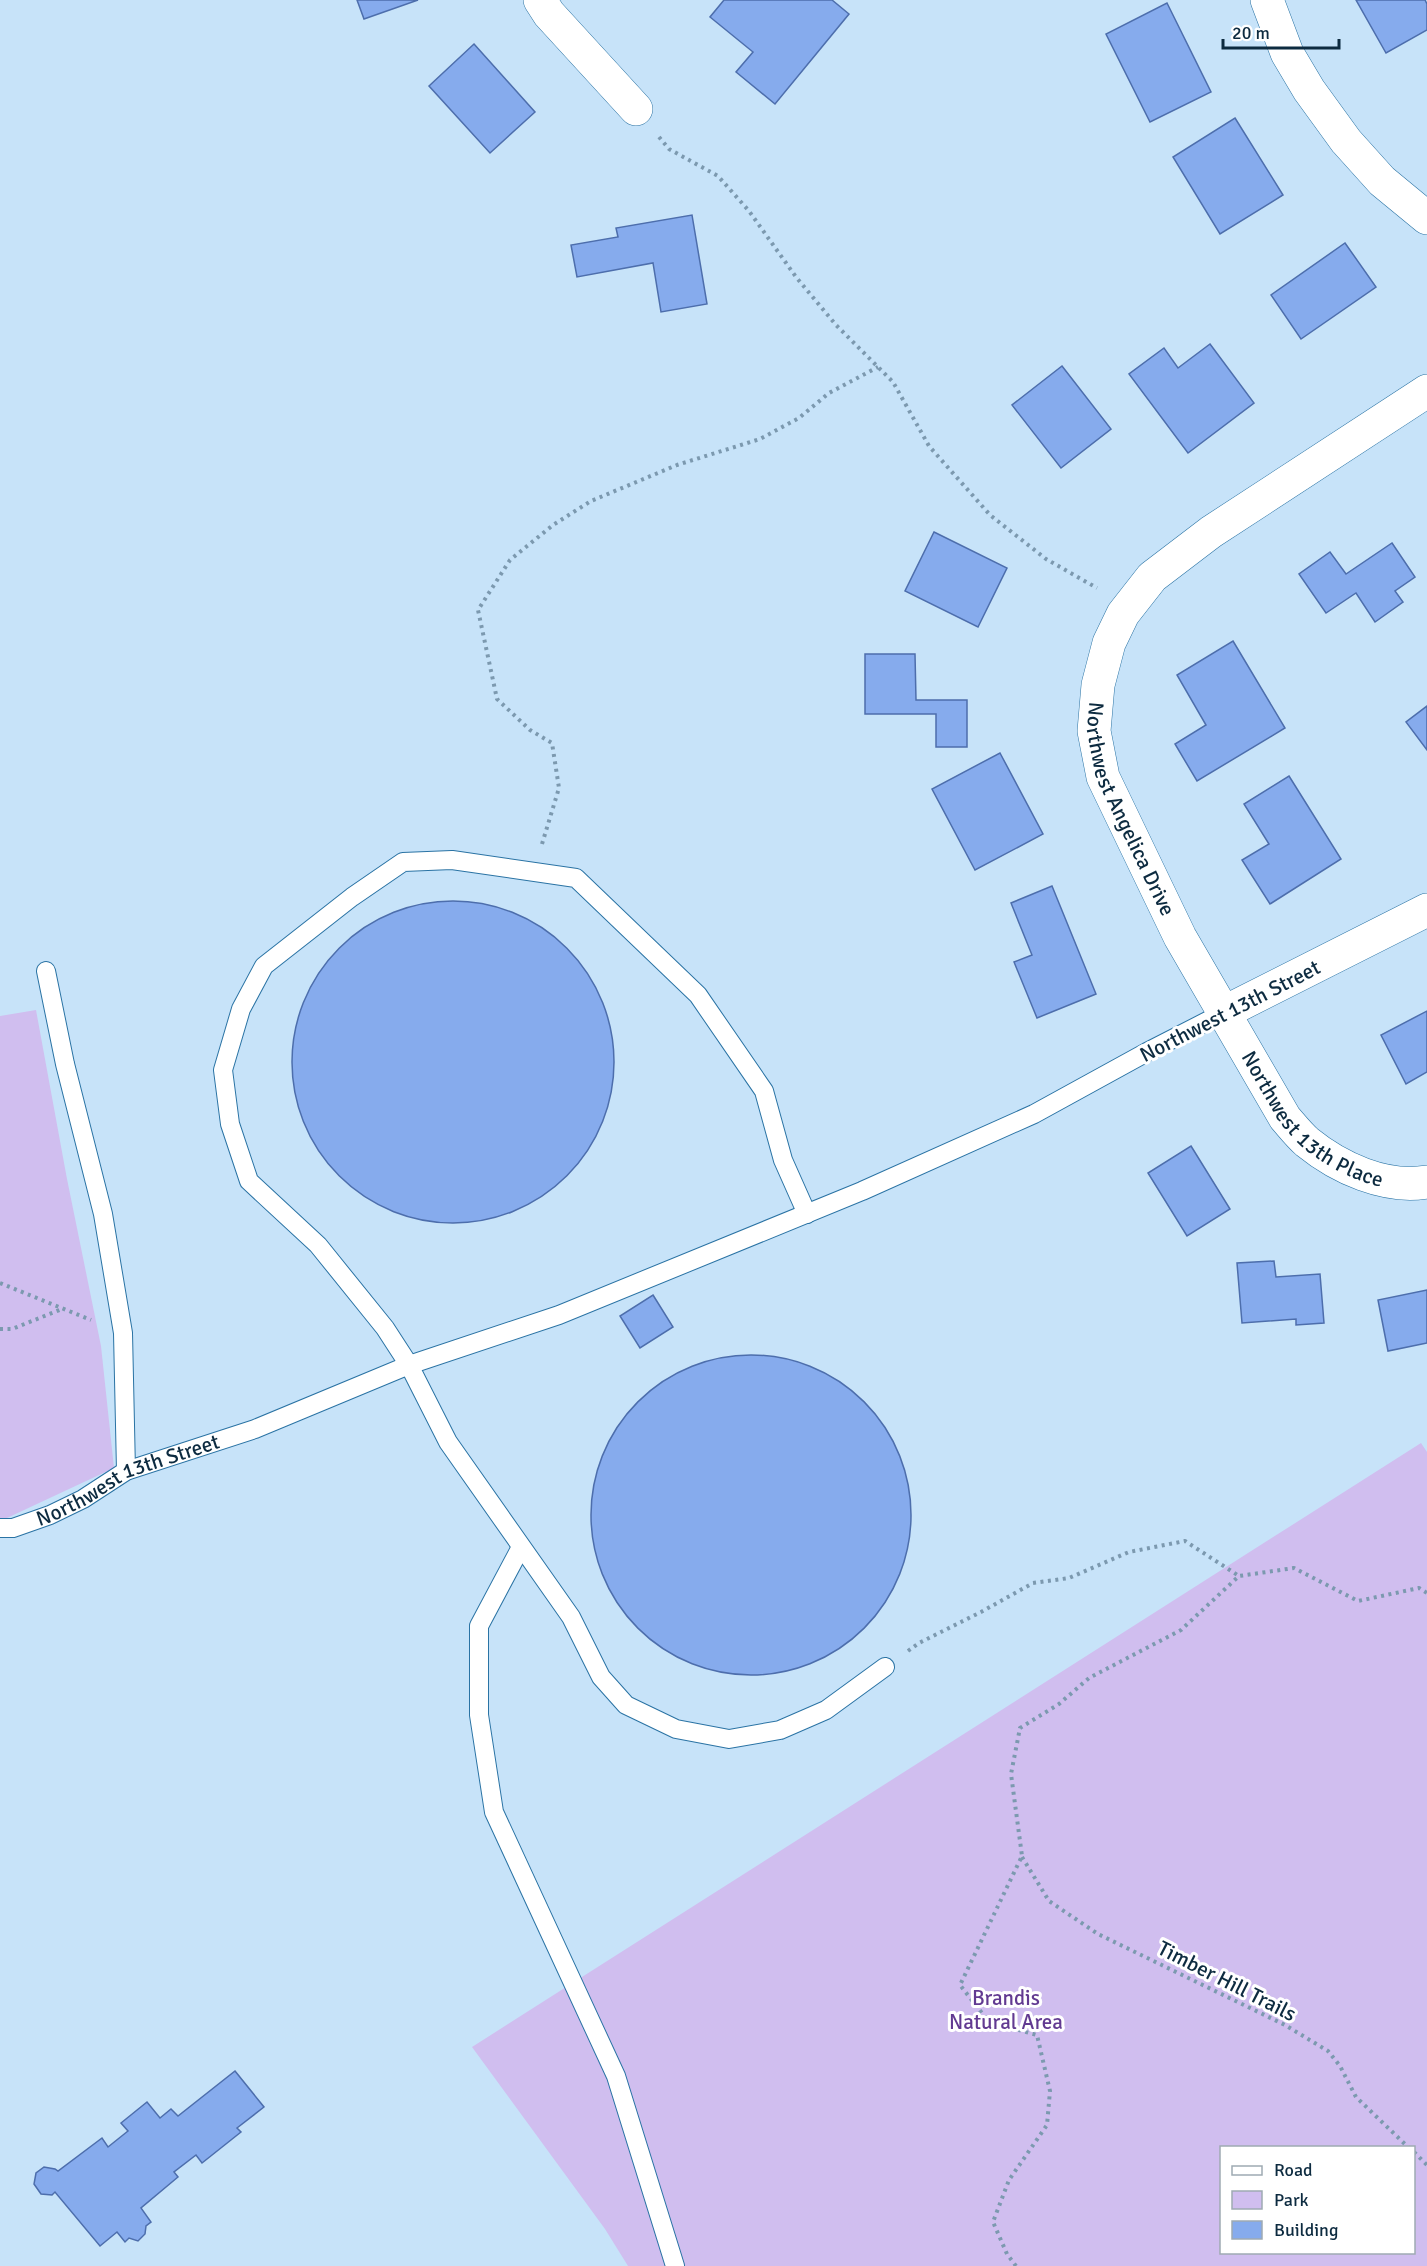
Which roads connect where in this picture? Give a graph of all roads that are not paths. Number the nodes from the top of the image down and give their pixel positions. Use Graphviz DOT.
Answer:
graph roads {
  1 [pos="540,0"];
  2 [pos="1267,0"];
  3 [pos="636,109"];
  4 [pos="1427,218"];
  5 [pos="1427,391"];
  6 [pos="1427,910"];
  7 [pos="46,972"];
  8 [pos="1225,1012"];
  9 [pos="1427,1182"];
  10 [pos="807,1214"];
  11 [pos="409,1365"];
  12 [pos="126,1471"];
  13 [pos="0,1528"];
  14 [pos="521,1547"];
  15 [pos="885,1667"];
  16 [pos="675,2266"];
  1 -- 3 [label="street"];
  2 -- 4 [label="street"];
  5 -- 8 [label="street, Northwest Angelica Drive"];
  6 -- 8 [label="street, Northwest 13th Street"];
  7 -- 12 [label="lane"];
  8 -- 9 [label="street, Northwest 13th Place"];
  8 -- 10 [label="lane, Northwest 13th Street"];
  10 -- 11 [label="lane, Northwest 13th Street"];
  10 -- 11 [label="lane"];
  11 -- 12 [label="lane, Northwest 13th Street"];
  11 -- 14 [label="lane"];
  12 -- 13 [label="lane, Northwest 13th Street"];
  14 -- 15 [label="lane"];
  14 -- 16 [label="lane"];
}
